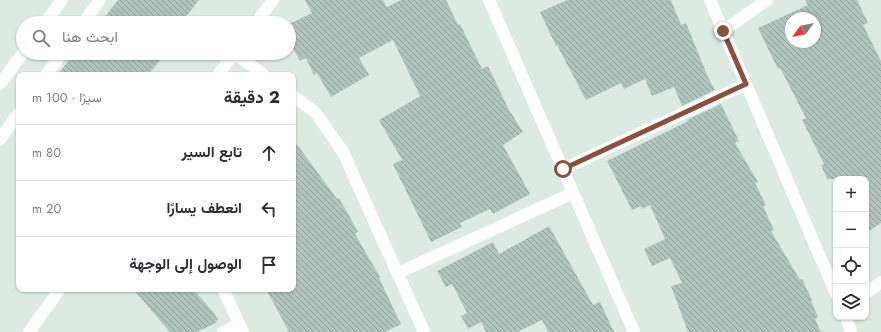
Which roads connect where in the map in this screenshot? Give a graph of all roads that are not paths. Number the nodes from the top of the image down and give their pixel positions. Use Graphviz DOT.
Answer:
graph roads {
  1 [pos="62,0"];
  2 [pos="100,0"];
  3 [pos="273,0"];
  4 [pos="489,0"];
  5 [pos="710,0"];
  6 [pos="767,0"];
  7 [pos="50,16"];
  8 [pos="88,16"];
  9 [pos="261,16"];
  10 [pos="723,31"];
  11 [pos="18,60"];
  12 [pos="57,60"];
  13 [pos="229,60"];
  14 [pos="244,60"];
  15 [pos="48,72"];
  16 [pos="220,72"];
  17 [pos="260,72"];
  18 [pos="0,84"];
  19 [pos="746,84"];
  20 [pos="296,98"];
  21 [pos="16,116"];
  22 [pos="0,139"];
  23 [pos="563,169"];
  24 [pos="573,193"];
  25 [pos="398,273"];
  26 [pos="881,282"];
  27 [pos="833,287"];
  28 [pos="869,291"];
  29 [pos="58,292"];
  30 [pos="224,292"];
  31 [pos="847,320"];
  32 [pos="241,328"];
  33 [pos="34,330"];
  34 [pos="223,332"];
  35 [pos="424,332"];
  36 [pos="634,332"];
  37 [pos="851,332"];
  1 -- 7 [label="street"];
  2 -- 8 [label="street"];
  3 -- 9 [label="street"];
  4 -- 23 [label="street"];
  5 -- 10 [label="street"];
  6 -- 10 [label="street"];
  10 -- 19 [label="street"];
  11 -- 18 [label="street"];
  12 -- 15 [label="street"];
  13 -- 16 [label="street"];
  14 -- 17 [label="street"];
  19 -- 23 [label="street"];
  19 -- 27 [label="street"];
  20 -- 25 [label="street"];
  21 -- 22 [label="street"];
  23 -- 24 [label="street"];
  24 -- 25 [label="street"];
  24 -- 36 [label="street"];
  25 -- 35 [label="street"];
  26 -- 28 [label="street"];
  29 -- 33 [label="street"];
  30 -- 32 [label="street"];
  31 -- 37 [label="street"];
  32 -- 34 [label="street"];
}
